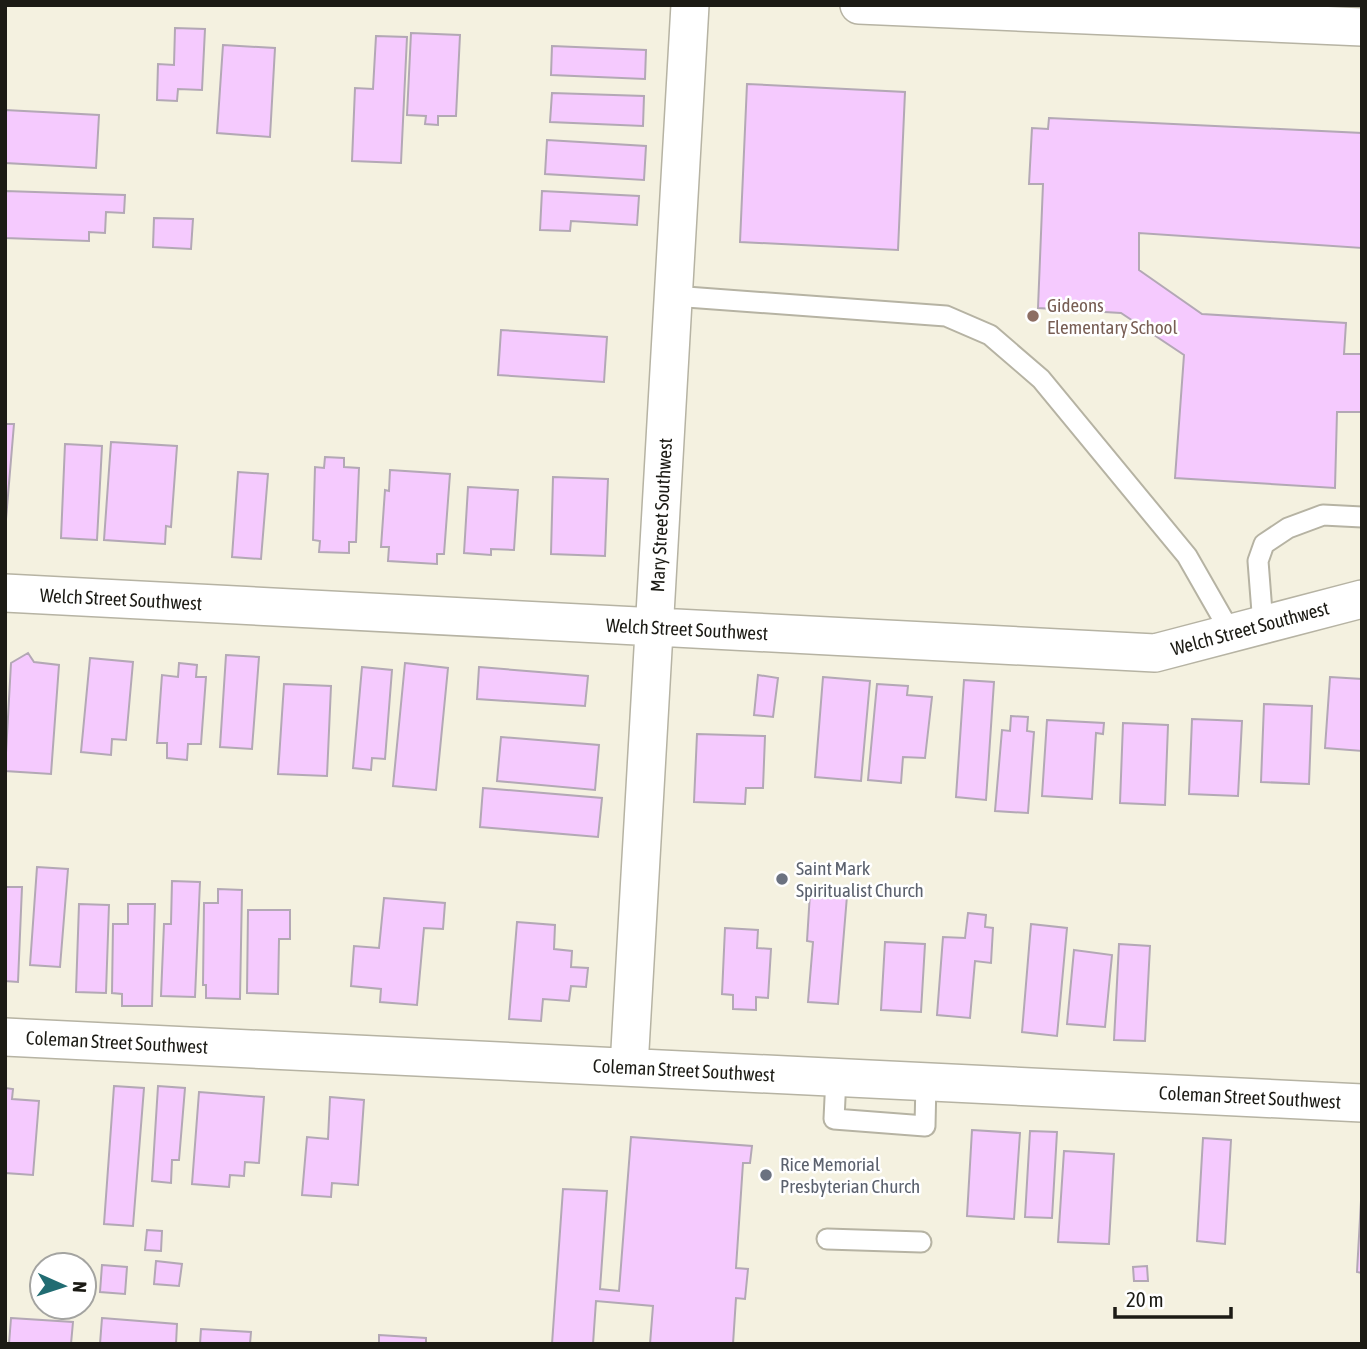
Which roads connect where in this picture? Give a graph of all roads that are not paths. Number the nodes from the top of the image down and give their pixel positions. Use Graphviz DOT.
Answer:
graph roads {
  1 [pos="690,5"];
  2 [pos="859,5"];
  3 [pos="1362,27"];
  4 [pos="673,296"];
  5 [pos="1362,517"];
  6 [pos="5,593"];
  7 [pos="1362,598"];
  8 [pos="655,627"];
  9 [pos="1247,629"];
  10 [pos="5,1037"];
  11 [pos="629,1067"];
  12 [pos="1362,1103"];
  13 [pos="827,1239"];
  14 [pos="921,1242"];
  1 -- 4 [label="street, Mary Street Southwest"];
  2 -- 3 [label="street"];
  4 -- 8 [label="street, Mary Street Southwest"];
  4 -- 9 [label="lane"];
  5 -- 9 [label="lane"];
  6 -- 8 [label="street, Welch Street Southwest"];
  7 -- 9 [label="street, Welch Street Southwest"];
  8 -- 9 [label="street, Welch Street Southwest"];
  8 -- 11 [label="street, Mary Street Southwest"];
  10 -- 11 [label="street, Coleman Street Southwest"];
  11 -- 12 [label="street, Coleman Street Southwest"];
  13 -- 14 [label="lane"];
}
